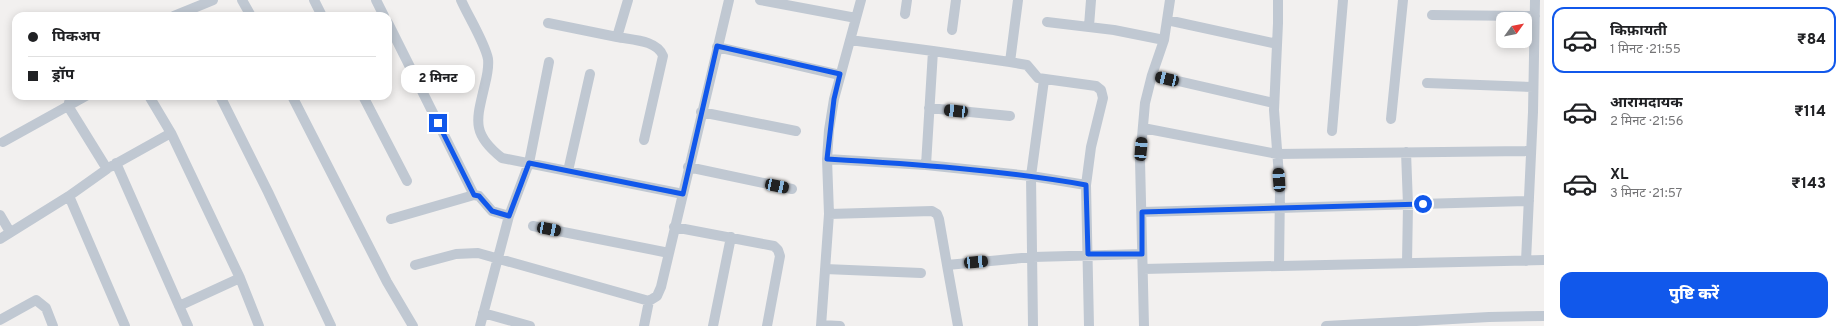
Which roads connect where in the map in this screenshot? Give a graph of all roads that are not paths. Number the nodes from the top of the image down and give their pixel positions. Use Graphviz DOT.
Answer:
graph roads {
  1 [pos="213,0"];
  2 [pos="242,0"];
  3 [pos="314,0"];
  4 [pos="376,0"];
  5 [pos="461,0"];
  6 [pos="628,0"];
  7 [pos="728,0"];
  8 [pos="760,0"];
  9 [pos="861,0"];
  10 [pos="907,0"];
  11 [pos="956,0"];
  12 [pos="1018,0"];
  13 [pos="1091,0"];
  14 [pos="1170,0"];
  15 [pos="1278,0"];
  16 [pos="1344,0"];
  17 [pos="1403,0"];
  18 [pos="1535,0"];
  19 [pos="189,5"];
  20 [pos="181,12"];
  21 [pos="249,12"];
  22 [pos="320,12"];
  23 [pos="382,12"];
  24 [pos="905,14"];
  25 [pos="1432,15"];
  26 [pos="1535,16"];
  27 [pos="856,18"];
  28 [pos="1168,20"];
  29 [pos="1047,22"];
  30 [pos="548,23"];
  31 [pos="1089,26"];
  32 [pos="952,30"];
  33 [pos="392,31"];
  34 [pos="617,37"];
  35 [pos="850,40"];
  36 [pos="1164,40"];
  37 [pos="1277,44"];
  38 [pos="717,46"];
  39 [pos="933,51"];
  40 [pos="549,62"];
  41 [pos="1010,62"];
  42 [pos="590,74"];
  43 [pos="840,74"];
  44 [pos="1152,75"];
  45 [pos="1044,80"];
  46 [pos="1427,83"];
  47 [pos="1533,87"];
  48 [pos="151,100"];
  49 [pos="222,100"];
  50 [pos="294,100"];
  51 [pos="365,100"];
  52 [pos="70,101"];
  53 [pos="1274,103"];
  54 [pos="929,108"];
  55 [pos="702,112"];
  56 [pos="1010,116"];
  57 [pos="1391,119"];
  58 [pos="1143,128"];
  59 [pos="796,131"];
  60 [pos="1332,131"];
  61 [pos="171,133"];
  62 [pos="644,140"];
  63 [pos="3,142"];
  64 [pos="1531,151"];
  65 [pos="1406,152"];
  66 [pos="1277,154"];
  67 [pos="827,159"];
  68 [pos="116,163"];
  69 [pos="529,163"];
  70 [pos="926,165"];
  71 [pos="688,167"];
  72 [pos="107,169"];
  73 [pos="568,171"];
  74 [pos="1031,176"];
  75 [pos="407,181"];
  76 [pos="1086,185"];
  77 [pos="792,189"];
  78 [pos="683,194"];
  79 [pos="474,195"];
  80 [pos="69,196"];
  81 [pos="1529,201"];
  82 [pos="1408,205"];
  83 [pos="1280,209"];
  84 [pos="1142,212"];
  85 [pos="829,214"];
  86 [pos="0,215"];
  87 [pos="509,216"];
  88 [pos="391,219"];
  89 [pos="533,226"];
  90 [pos="674,227"];
  91 [pos="10,232"];
  92 [pos="731,237"];
  93 [pos="0,238"];
  94 [pos="669,253"];
  95 [pos="1088,254"];
  96 [pos="1142,254"];
  97 [pos="498,258"];
  98 [pos="1033,258"];
  99 [pos="1544,260"];
  100 [pos="1526,261"];
  101 [pos="1407,263"];
  102 [pos="415,265"];
  103 [pos="947,265"];
  104 [pos="1279,266"];
  105 [pos="825,269"];
  106 [pos="1143,269"];
  107 [pos="921,273"];
  108 [pos="240,278"];
  109 [pos="649,301"];
  110 [pos="179,306"];
  111 [pos="483,313"];
  112 [pos="1544,316"];
  113 [pos="0,320"];
  114 [pos="1489,322"];
  115 [pos="53,326"];
  116 [pos="125,326"];
  117 [pos="188,326"];
  118 [pos="259,326"];
  119 [pos="331,326"];
  120 [pos="413,326"];
  121 [pos="480,326"];
  122 [pos="530,326"];
  123 [pos="644,326"];
  124 [pos="713,326"];
  125 [pos="767,326"];
  126 [pos="821,326"];
  127 [pos="840,326"];
  128 [pos="958,326"];
  129 [pos="1033,326"];
  130 [pos="1089,326"];
  131 [pos="1144,326"];
  132 [pos="1326,326"];
  1 -- 19 [label="street"];
  2 -- 21 [label="street"];
  3 -- 22 [label="street"];
  4 -- 23 [label="street"];
  5 -- 69 [label="street"];
  6 -- 34 [label="street"];
  7 -- 38 [label="street"];
  8 -- 27 [label="street"];
  9 -- 27 [label="street"];
  10 -- 24 [label="street"];
  11 -- 32 [label="street"];
  12 -- 41 [label="street"];
  13 -- 31 [label="street"];
  14 -- 28 [label="street"];
  15 -- 37 [label="street"];
  16 -- 60 [label="street"];
  17 -- 57 [label="street"];
  18 -- 26 [label="street"];
  19 -- 20 [label="street"];
  25 -- 26 [label="street"];
  26 -- 47 [label="street"];
  27 -- 35 [label="street"];
  28 -- 36 [label="street"];
  28 -- 37 [label="street"];
  29 -- 31 [label="street"];
  30 -- 34 [label="street"];
  31 -- 36 [label="street"];
  33 -- 79 [label="street"];
  34 -- 62 [label="street"];
  35 -- 39 [label="street"];
  35 -- 43 [label="street"];
  36 -- 44 [label="street"];
  37 -- 53 [label="street"];
  38 -- 43 [label="street"];
  38 -- 55 [label="street"];
  39 -- 41 [label="street"];
  39 -- 54 [label="street"];
  40 -- 69 [label="street"];
  41 -- 45 [label="street"];
  42 -- 73 [label="street"];
  43 -- 67 [label="street"];
  44 -- 53 [label="street"];
  44 -- 58 [label="street"];
  45 -- 74 [label="street"];
  45 -- 76 [label="street"];
  46 -- 47 [label="street"];
  47 -- 64 [label="street"];
  48 -- 61 [label="street"];
  49 -- 119 [label="street"];
  50 -- 120 [label="street"];
  51 -- 75 [label="street"];
  52 -- 63 [label="street"];
  52 -- 72 [label="street"];
  53 -- 66 [label="street"];
  54 -- 56 [label="street"];
  54 -- 70 [label="street"];
  55 -- 59 [label="street"];
  55 -- 71 [label="street"];
  58 -- 66 [label="street"];
  58 -- 84 [label="street"];
  61 -- 68 [label="street"];
  61 -- 108 [label="street"];
  64 -- 65 [label="street"];
  64 -- 81 [label="street"];
  65 -- 66 [label="street"];
  65 -- 82 [label="street"];
  66 -- 83 [label="street"];
  67 -- 70 [label="street"];
  67 -- 85 [label="street"];
  68 -- 72 [label="street"];
  68 -- 110 [label="street"];
  69 -- 73 [label="street"];
  69 -- 87 [label="street"];
  70 -- 74 [label="street"];
  71 -- 77 [label="street"];
  71 -- 78 [label="street"];
  72 -- 80 [label="street"];
  73 -- 78 [label="street"];
  74 -- 76 [label="street"];
  74 -- 98 [label="street"];
  76 -- 95 [label="street"];
  78 -- 90 [label="street"];
  79 -- 87 [label="street"];
  79 -- 88 [label="street"];
  80 -- 91 [label="street"];
  80 -- 116 [label="street"];
  81 -- 82 [label="street"];
  81 -- 100 [label="street"];
  82 -- 83 [label="street"];
  82 -- 101 [label="street"];
  83 -- 84 [label="street"];
  83 -- 104 [label="street"];
  84 -- 96 [label="street"];
  85 -- 103 [label="street"];
  85 -- 105 [label="street"];
  86 -- 91 [label="street"];
  87 -- 97 [label="street"];
  89 -- 94 [label="street"];
  90 -- 92 [label="street"];
  90 -- 94 [label="street"];
  91 -- 93 [label="street"];
  92 -- 124 [label="street"];
  92 -- 125 [label="street"];
  94 -- 109 [label="street"];
  95 -- 96 [label="street"];
  95 -- 98 [label="street"];
  95 -- 130 [label="street"];
  96 -- 106 [label="street"];
  97 -- 102 [label="street"];
  97 -- 109 [label="street"];
  97 -- 111 [label="street"];
  98 -- 103 [label="street"];
  98 -- 129 [label="street"];
  99 -- 100 [label="street"];
  100 -- 101 [label="street"];
  101 -- 104 [label="street"];
  103 -- 128 [label="street"];
  104 -- 106 [label="street"];
  105 -- 107 [label="street"];
  105 -- 126 [label="street"];
  106 -- 131 [label="street"];
  108 -- 110 [label="street"];
  108 -- 118 [label="street"];
  109 -- 123 [label="street"];
  110 -- 117 [label="street"];
  111 -- 121 [label="street"];
  111 -- 122 [label="street"];
  112 -- 114 [label="street"];
  113 -- 115 [label="street"];
  114 -- 132 [label="street"];
  126 -- 127 [label="street"];
}
